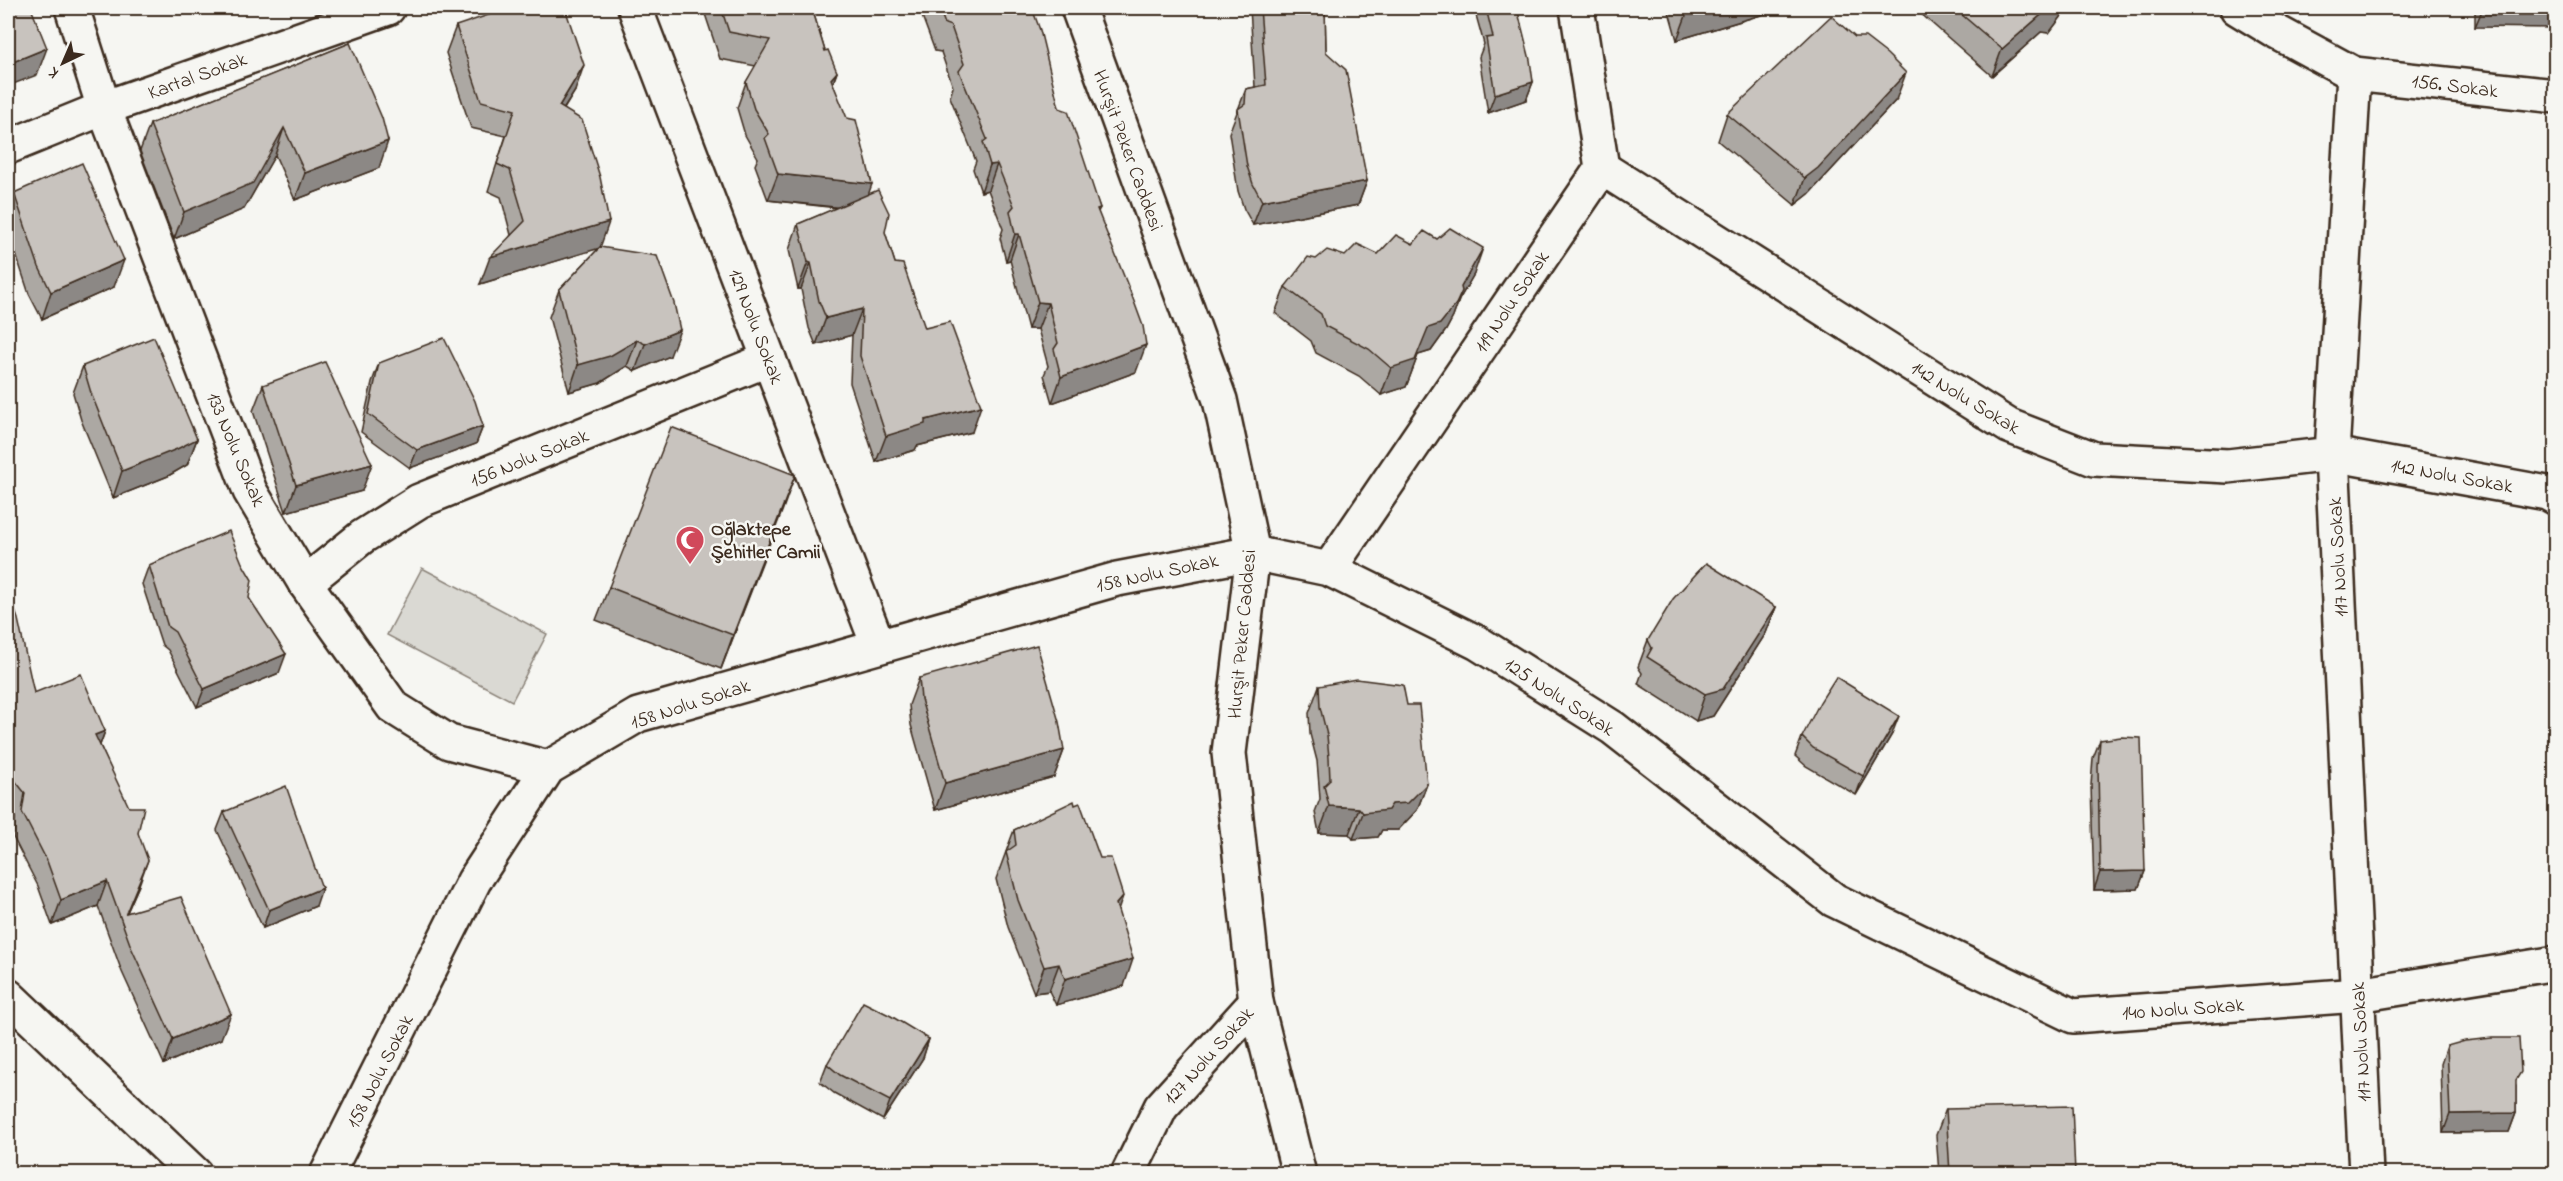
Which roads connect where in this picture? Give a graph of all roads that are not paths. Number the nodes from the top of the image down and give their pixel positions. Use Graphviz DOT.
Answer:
graph roads {
  1 [pos="72,8"];
  2 [pos="388,8"];
  3 [pos="635,8"];
  4 [pos="1078,8"];
  5 [pos="1577,8"];
  6 [pos="2237,8"];
  7 [pos="2354,74"];
  8 [pos="2556,96"];
  9 [pos="104,108"];
  10 [pos="8,147"];
  11 [pos="1602,168"];
  12 [pos="769,359"];
  13 [pos="2332,454"];
  14 [pos="2556,498"];
  15 [pos="1252,553"];
  16 [pos="1329,569"];
  17 [pos="305,583"];
  18 [pos="878,645"];
  19 [pos="548,768"];
  20 [pos="1834,900"];
  21 [pos="2556,963"];
  22 [pos="2358,994"];
  23 [pos="8,996"];
  24 [pos="1256,1002"];
  25 [pos="195,1173"];
  26 [pos="327,1173"];
  27 [pos="1128,1173"];
  28 [pos="1299,1173"];
  29 [pos="2366,1173"];
  1 -- 9 [label="street, 133 Nolu Sokak"];
  2 -- 9 [label="street, Kartal Sokak"];
  3 -- 12 [label="street, 129 Nolu Sokak"];
  4 -- 15 [label="street, Hurşit Peker Caddesi"];
  5 -- 11 [label="street"];
  6 -- 7 [label="street"];
  7 -- 8 [label="street, 156. Sokak"];
  7 -- 13 [label="street, 117 Nolu Sokak"];
  9 -- 10 [label="street, Kartal Sokak"];
  9 -- 17 [label="street, 133 Nolu Sokak"];
  11 -- 13 [label="street, 142 Nolu Sokak"];
  11 -- 16 [label="street, 119 Nolu Sokak"];
  12 -- 17 [label="street, 156 Nolu Sokak"];
  12 -- 18 [label="street, 129 Nolu Sokak"];
  13 -- 14 [label="street, 142 Nolu Sokak"];
  13 -- 22 [label="street, 117 Nolu Sokak"];
  15 -- 16 [label="street, 125 Nolu Sokak"];
  15 -- 18 [label="street, 158 Nolu Sokak"];
  15 -- 24 [label="street, Hurşit Peker Caddesi"];
  16 -- 20 [label="street, 125 Nolu Sokak"];
  17 -- 19 [label="street, 133 Nolu Sokak"];
  18 -- 19 [label="street, 158 Nolu Sokak"];
  19 -- 26 [label="street, 158 Nolu Sokak"];
  20 -- 22 [label="street, 140 Nolu Sokak"];
  21 -- 22 [label="street, 140 Nolu Sokak"];
  22 -- 29 [label="street, 117 Nolu Sokak"];
  23 -- 25 [label="street"];
  24 -- 27 [label="street, 127 Nolu Sokak"];
  24 -- 28 [label="street, Hurşit Peker Caddesi"];
}
